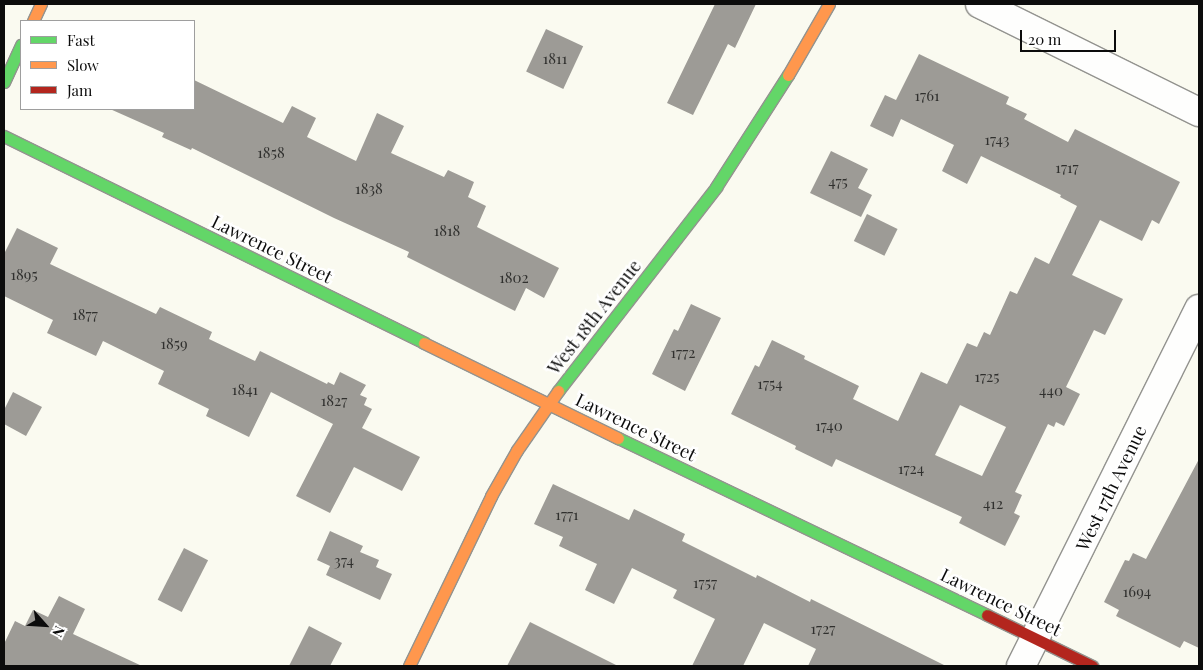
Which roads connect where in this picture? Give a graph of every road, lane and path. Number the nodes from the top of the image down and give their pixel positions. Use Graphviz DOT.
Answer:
graph roads {
  1 [pos="42,4"];
  2 [pos="829,4"];
  3 [pos="980,4"];
  4 [pos="34,20"];
  5 [pos="20,48"];
  6 [pos="4,82"];
  7 [pos="1199,112"];
  8 [pos="4,136"];
  9 [pos="1199,309"];
  10 [pos="548,404"];
  11 [pos="1036,638"];
  12 [pos="409,666"];
  13 [pos="1021,666"];
  14 [pos="1092,666"];
  1 -- 4 [label="street"];
  2 -- 10 [label="street, West 18th Avenue"];
  3 -- 7 [label="street"];
  5 -- 6 [label="street"];
  8 -- 10 [label="street, Lawrence Street"];
  9 -- 11 [label="street, West 17th Avenue"];
  10 -- 11 [label="street, Lawrence Street"];
  10 -- 12 [label="street, West 18th Avenue"];
  11 -- 13 [label="street, West 17th Avenue"];
  11 -- 14 [label="street, Lawrence Street"];
}
